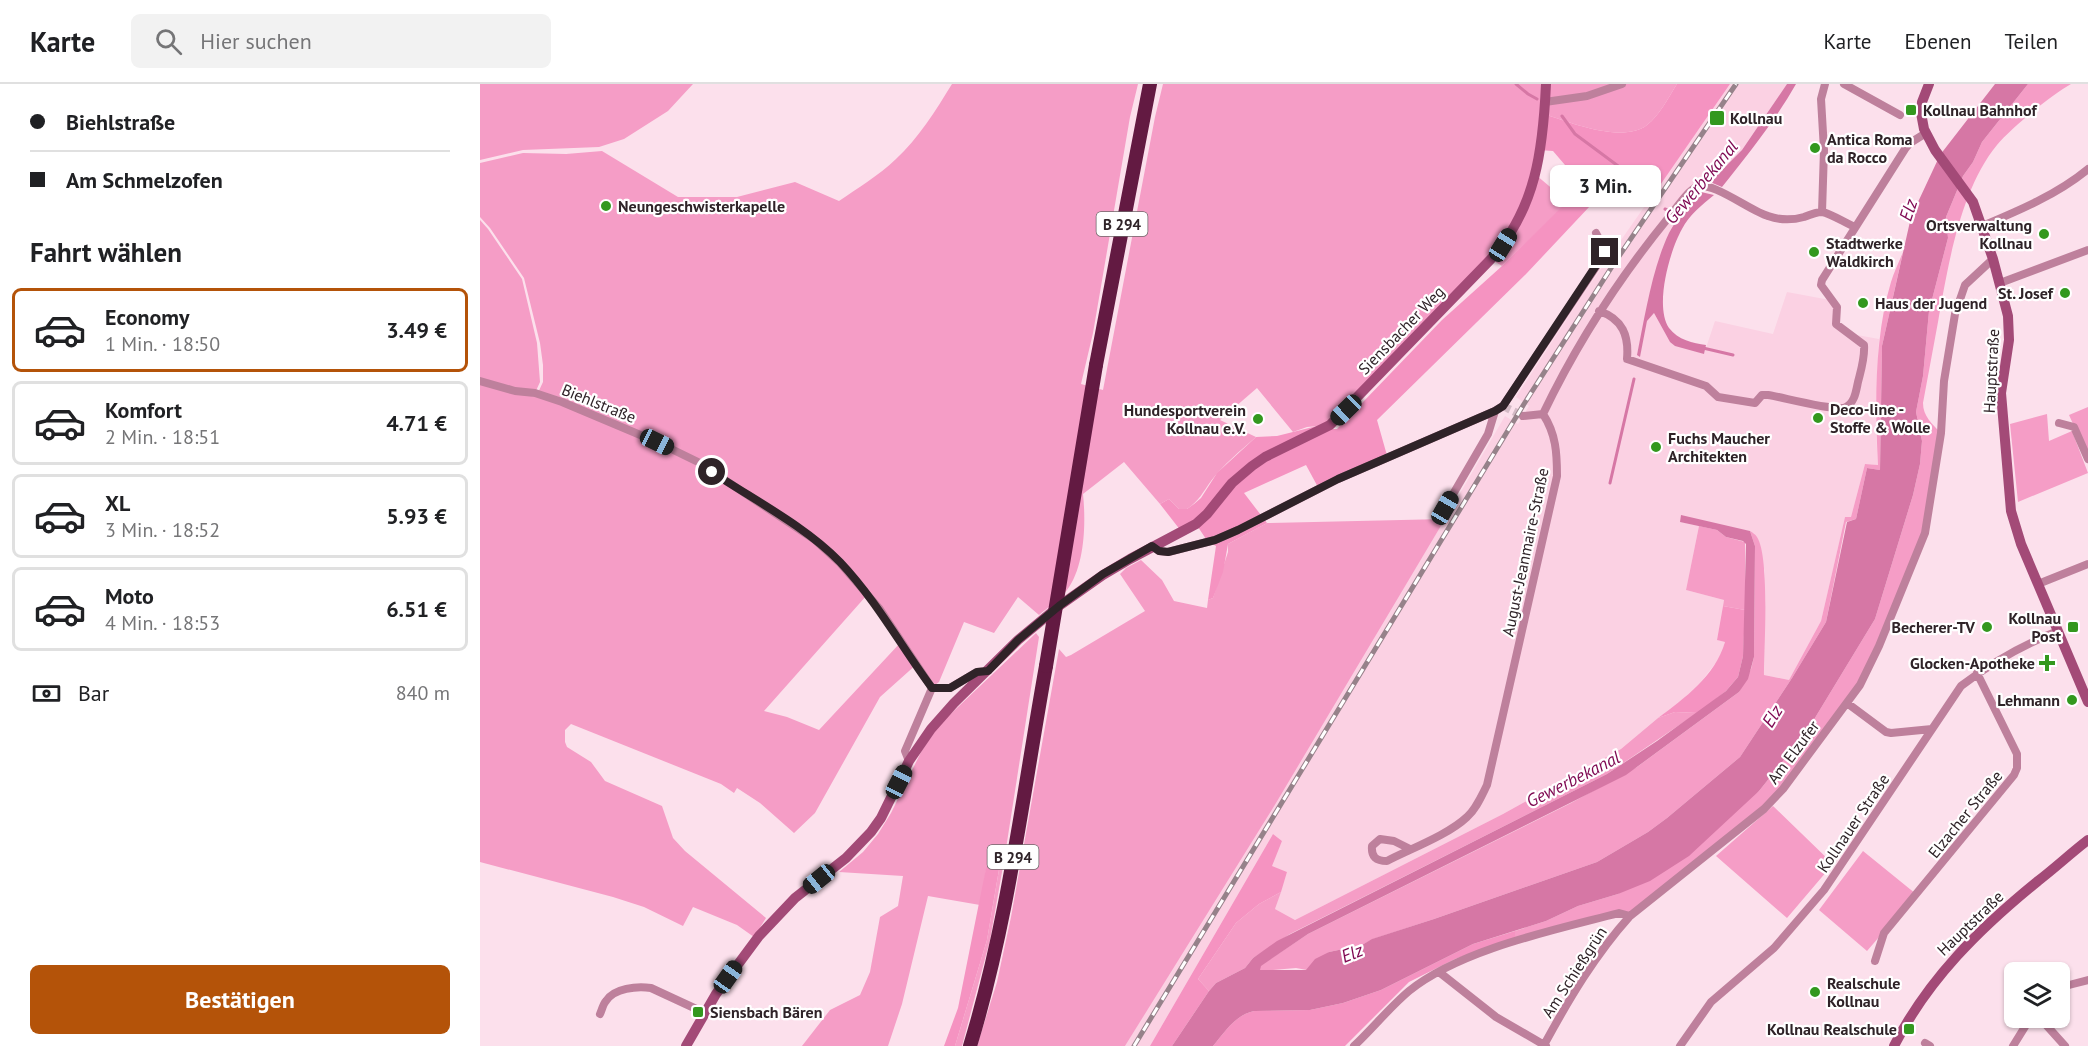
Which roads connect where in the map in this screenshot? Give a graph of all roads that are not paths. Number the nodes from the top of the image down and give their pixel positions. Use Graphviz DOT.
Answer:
graph roads {
  1 [pos="1150,84"];
  2 [pos="1546,84"];
  3 [pos="1622,84"];
  4 [pos="1825,84"];
  5 [pos="1844,84"];
  6 [pos="1929,84"];
  7 [pos="1545,102"];
  8 [pos="1900,115"];
  9 [pos="1926,133"];
  10 [pos="2088,169"];
  11 [pos="1822,212"];
  12 [pos="1982,226"];
  13 [pos="1855,228"];
  14 [pos="1596,233"];
  15 [pos="2088,250"];
  16 [pos="1993,259"];
  17 [pos="2000,284"];
  18 [pos="1599,311"];
  19 [pos="480,381"];
  20 [pos="1495,411"];
  21 [pos="1544,414"];
  22 [pos="1523,416"];
  23 [pos="2059,423"];
  24 [pos="2088,459"];
  25 [pos="1445,508"];
  26 [pos="1152,546"];
  27 [pos="2088,564"];
  28 [pos="2038,584"];
  29 [pos="2058,631"];
  30 [pos="988,671"];
  31 [pos="1977,674"];
  32 [pos="932,688"];
  33 [pos="2088,702"];
  34 [pos="1847,703"];
  35 [pos="1932,729"];
  36 [pos="909,760"];
  37 [pos="2088,840"];
  38 [pos="1410,849"];
  39 [pos="1630,916"];
  40 [pos="1875,961"];
  41 [pos="1439,972"];
  42 [pos="2088,980"];
  43 [pos="2070,985"];
  44 [pos="705,1013"];
  45 [pos="600,1014"];
  46 [pos="2024,1028"];
  47 [pos="2049,1028"];
  48 [pos="686,1046"];
  49 [pos="970,1046"];
  50 [pos="1354,1046"];
  51 [pos="1545,1046"];
  52 [pos="1680,1046"];
  53 [pos="1894,1046"];
  54 [pos="2013,1046"];
  55 [pos="2065,1046"];
  1 -- 49 [label="highway, B 294, bridge"];
  2 -- 7 [label="street, Siensbacher Weg"];
  3 -- 7 [label="street"];
  4 -- 11 [label="street"];
  5 -- 8 [label="street"];
  6 -- 9 [label="street, Hauptstraße"];
  7 -- 26 [label="street, Siensbacher Weg"];
  9 -- 12 [label="street, Hauptstraße"];
  9 -- 13 [label="street"];
  10 -- 12 [label="street"];
  11 -- 13 [label="street"];
  11 -- 18 [label="street"];
  12 -- 16 [label="street, Hauptstraße"];
  13 -- 18 [label="street"];
  14 -- 20 [label="street"];
  15 -- 17 [label="street"];
  16 -- 17 [label="street, Hauptstraße"];
  16 -- 34 [label="street, Am Elzufer"];
  17 -- 28 [label="street, Hauptstraße"];
  18 -- 21 [label="street"];
  19 -- 32 [label="street, Biehlstraße"];
  20 -- 25 [label="street"];
  20 -- 26 [label="street"];
  21 -- 22 [label="street"];
  21 -- 38 [label="street, August-Jeanmaire-Straße"];
  23 -- 24 [label="street"];
  26 -- 30 [label="street, Siensbacher Weg"];
  27 -- 28 [label="street"];
  28 -- 29 [label="street, Hauptstraße"];
  29 -- 31 [label="street, Kollnauer Straße"];
  29 -- 33 [label="street, Hauptstraße"];
  30 -- 32 [label="street"];
  30 -- 36 [label="street, Siensbacher Weg"];
  31 -- 35 [label="street, Kollnauer Straße"];
  31 -- 40 [label="street, Elzacher Straße"];
  32 -- 36 [label="street"];
  34 -- 35 [label="street"];
  34 -- 39 [label="street, Am Elzufer"];
  35 -- 52 [label="street, Kollnauer Straße"];
  36 -- 44 [label="street, Siensbacher Weg"];
  37 -- 53 [label="street, Hauptstraße"];
  38 -- 38 [label="street, August-Jeanmaire-Straße"];
  39 -- 41 [label="street"];
  39 -- 51 [label="street, Am Schießgrün"];
  41 -- 50 [label="street"];
  41 -- 51 [label="street"];
  42 -- 43 [label="street"];
  44 -- 45 [label="street"];
  44 -- 48 [label="street, Siensbacher Weg"];
  46 -- 54 [label="street"];
  47 -- 55 [label="street"];
}
